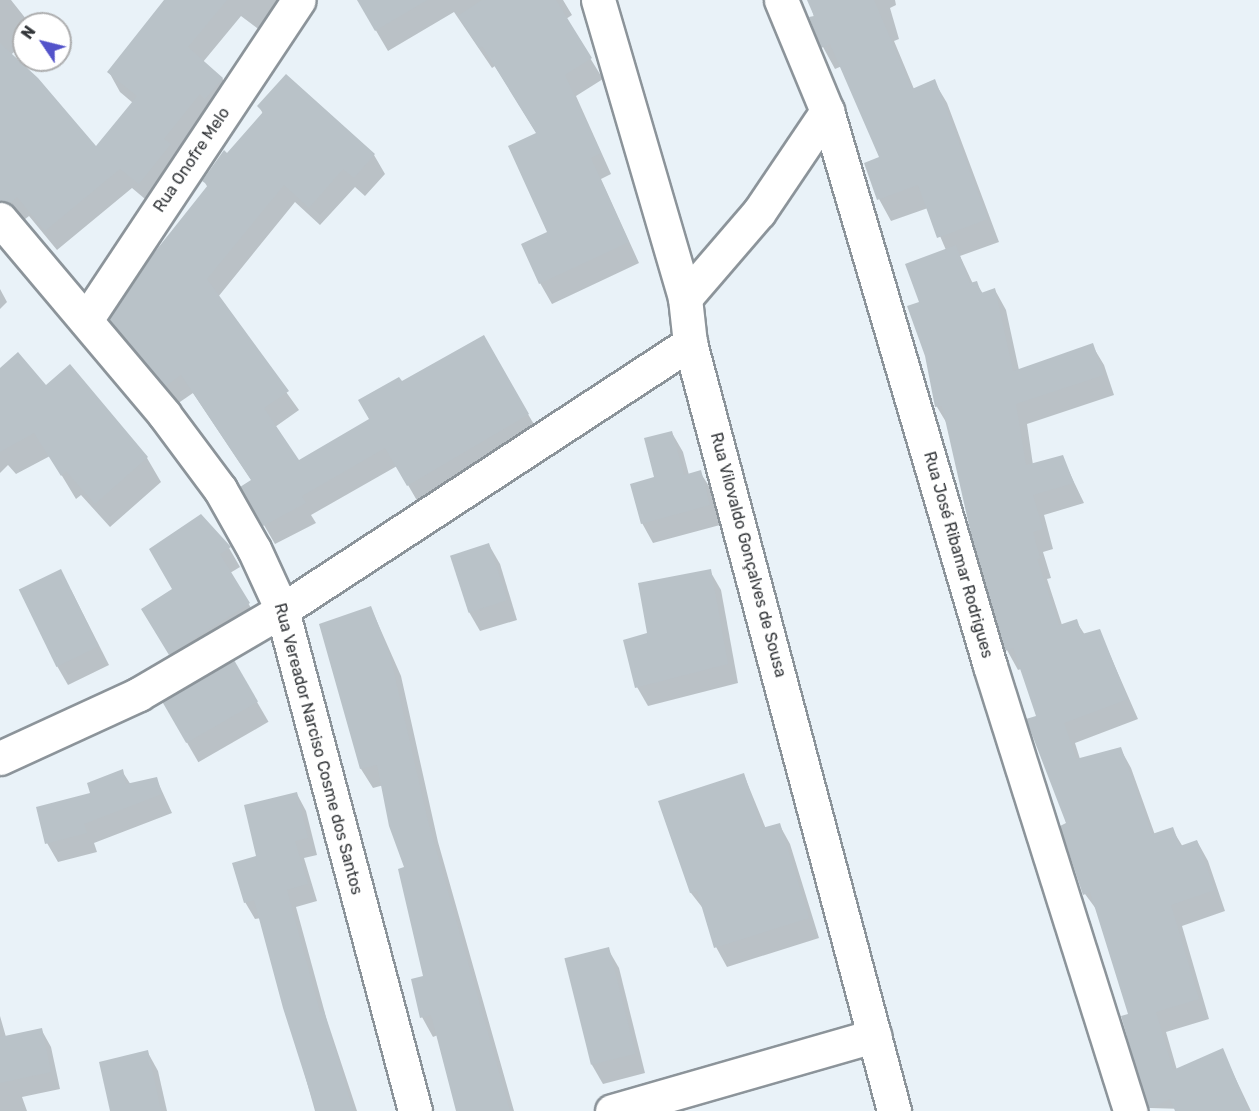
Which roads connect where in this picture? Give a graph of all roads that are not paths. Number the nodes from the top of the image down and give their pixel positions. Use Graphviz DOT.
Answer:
graph roads {
  1 [pos="299,0"];
  2 [pos="598,0"];
  3 [pos="781,0"];
  4 [pos="827,111"];
  5 [pos="0,219"];
  6 [pos="685,298"];
  7 [pos="86,320"];
  8 [pos="690,343"];
  9 [pos="282,610"];
  10 [pos="0,759"];
  11 [pos="874,1036"];
  12 [pos="415,1111"];
  13 [pos="612,1111"];
  14 [pos="895,1111"];
  15 [pos="1130,1111"];
  1 -- 7 [label="street, Rua Onofre Melo"];
  2 -- 6 [label="street, Rua Vilovaldo Gonçalves de Sousa"];
  3 -- 4 [label="street, Rua José Ribamar Rodrigues"];
  4 -- 6 [label="street"];
  4 -- 15 [label="street, Rua José Ribamar Rodrigues"];
  5 -- 7 [label="street, Rua Vereador Narciso Cosme dos Santos"];
  6 -- 8 [label="street, Rua Vilovaldo Gonçalves de Sousa"];
  7 -- 9 [label="street, Rua Vereador Narciso Cosme dos Santos"];
  8 -- 9 [label="street"];
  8 -- 11 [label="street, Rua Vilovaldo Gonçalves de Sousa"];
  9 -- 10 [label="street"];
  9 -- 12 [label="street, Rua Vereador Narciso Cosme dos Santos"];
  11 -- 13 [label="street"];
  11 -- 14 [label="street, Rua Vilovaldo Gonçalves de Sousa"];
}
